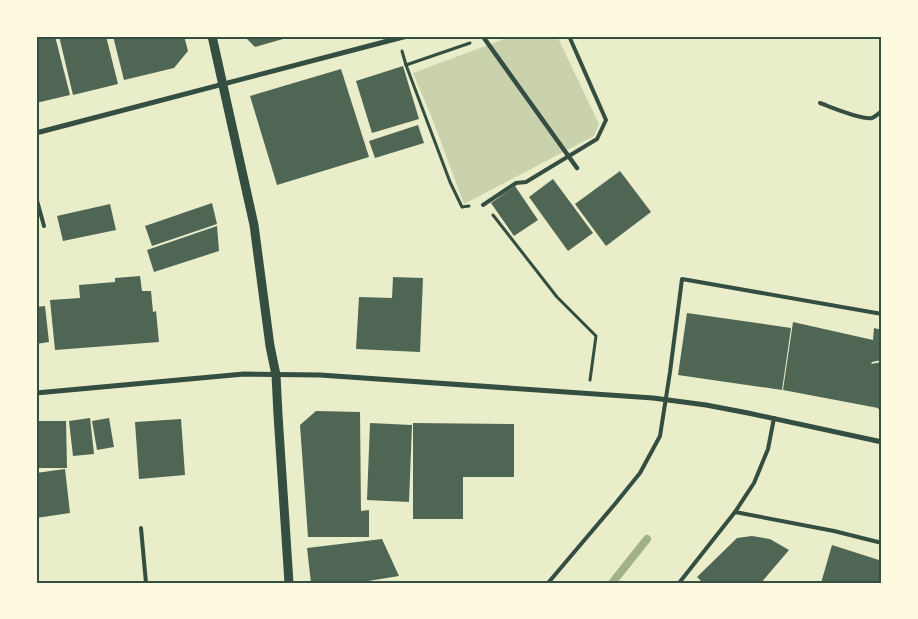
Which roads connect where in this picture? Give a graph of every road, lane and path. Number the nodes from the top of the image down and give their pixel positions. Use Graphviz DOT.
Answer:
graph roads {
  1 [pos="212,36"];
  2 [pos="407,36"];
  3 [pos="569,36"];
  4 [pos="484,38"];
  5 [pos="397,39"];
  6 [pos="406,64"];
  7 [pos="223,84"];
  8 [pos="820,103"];
  9 [pos="882,111"];
  10 [pos="36,133"];
  11 [pos="569,157"];
  12 [pos="577,168"];
  13 [pos="36,197"];
  14 [pos="483,204"];
  15 [pos="44,226"];
  16 [pos="882,314"];
  17 [pos="276,375"];
  18 [pos="36,393"];
  19 [pos="588,393"];
  20 [pos="665,400"];
  21 [pos="774,418"];
  22 [pos="882,442"];
  23 [pos="735,512"];
  24 [pos="141,528"];
  25 [pos="882,543"];
  26 [pos="146,583"];
  27 [pos="289,583"];
  28 [pos="548,583"];
  29 [pos="679,583"];
  1 -- 7 [label="street"];
  2 -- 5 [label="street"];
  3 -- 11 [label="lane"];
  4 -- 6 [label="path"];
  4 -- 11 [label="street"];
  5 -- 6 [label="path"];
  5 -- 7 [label="street"];
  6 -- 14 [label="path"];
  7 -- 10 [label="street"];
  7 -- 17 [label="street"];
  8 -- 9 [label="lane"];
  11 -- 12 [label="street"];
  11 -- 14 [label="lane"];
  13 -- 15 [label="lane"];
  14 -- 19 [label="path"];
  16 -- 20 [label="lane"];
  17 -- 18 [label="street"];
  17 -- 19 [label="street"];
  17 -- 27 [label="street"];
  19 -- 20 [label="street"];
  20 -- 21 [label="street"];
  20 -- 28 [label="lane"];
  21 -- 22 [label="street"];
  21 -- 23 [label="lane"];
  23 -- 25 [label="lane"];
  23 -- 29 [label="lane"];
  24 -- 26 [label="lane"];
}
